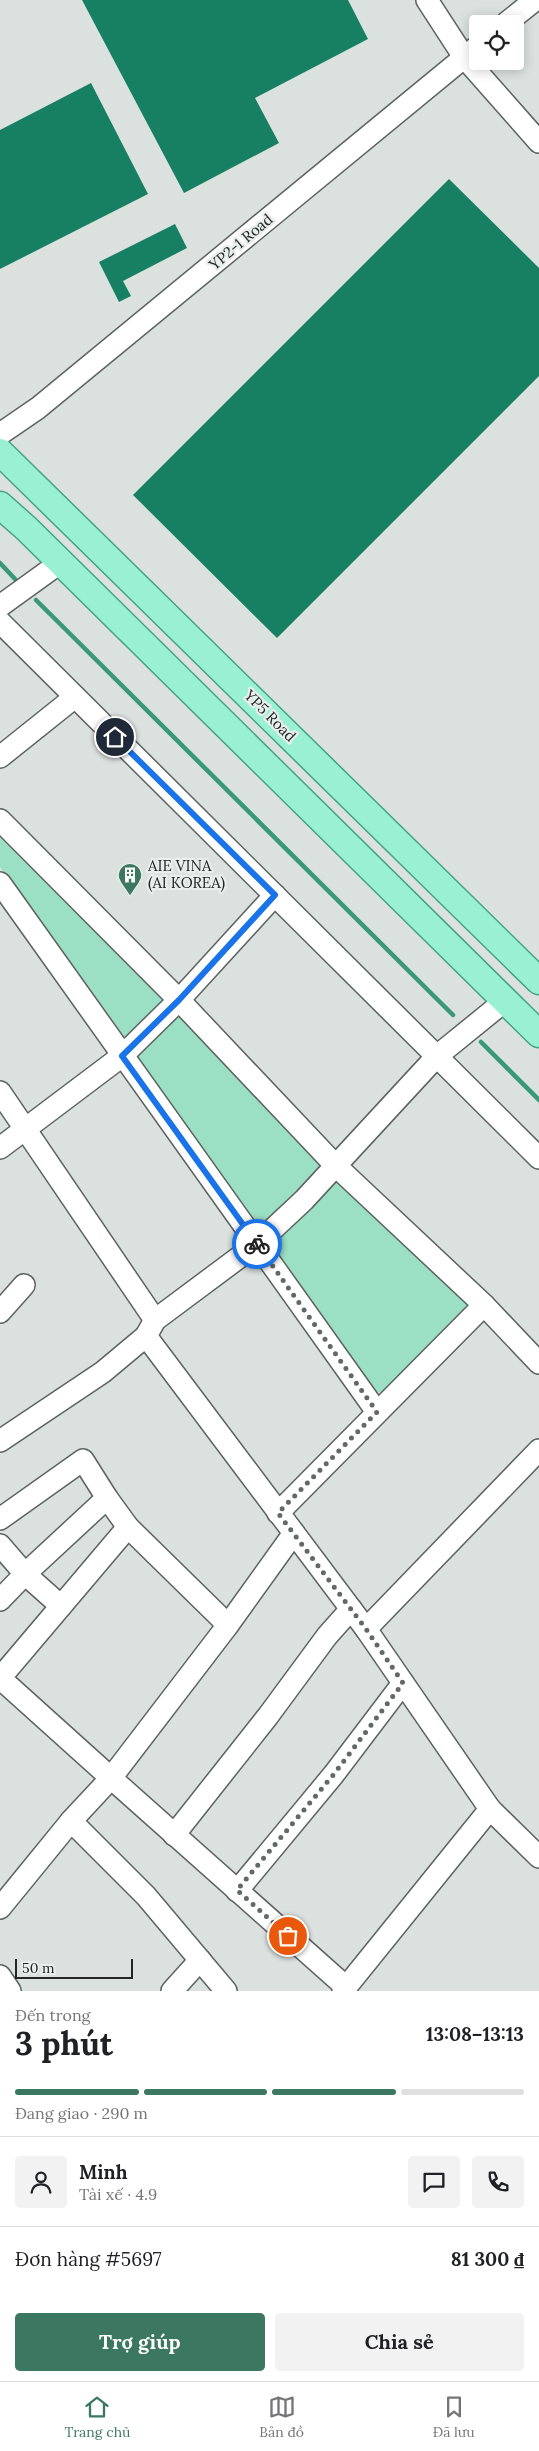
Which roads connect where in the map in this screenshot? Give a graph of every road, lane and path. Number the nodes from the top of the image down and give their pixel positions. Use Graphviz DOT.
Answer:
graph roads {
  1 [pos="427,0"];
  2 [pos="535,0"];
  3 [pos="516,15"];
  4 [pos="469,50"];
  5 [pos="469,54"];
  6 [pos="485,70"];
  7 [pos="539,142"];
  8 [pos="0,434"];
  9 [pos="0,452"];
  10 [pos="0,505"];
  11 [pos="61,562"];
  12 [pos="0,606"];
  13 [pos="0,622"];
  14 [pos="75,697"];
  15 [pos="0,757"];
  16 [pos="0,820"];
  17 [pos="0,883"];
  18 [pos="275,895"];
  19 [pos="536,978"];
  20 [pos="179,1000"];
  21 [pos="506,1000"];
  22 [pos="539,1034"];
  23 [pos="122,1056"];
  24 [pos="437,1056"];
  25 [pos="0,1092"];
  26 [pos="26,1128"];
  27 [pos="0,1148"];
  28 [pos="539,1158"];
  29 [pos="336,1166"];
  30 [pos="258,1244"];
  31 [pos="24,1285"];
  32 [pos="484,1306"];
  33 [pos="0,1312"];
  34 [pos="150,1328"];
  35 [pos="539,1363"];
  36 [pos="377,1412"];
  37 [pos="0,1441"];
  38 [pos="539,1450"];
  39 [pos="107,1498"];
  40 [pos="278,1513"];
  41 [pos="0,1519"];
  42 [pos="128,1527"];
  43 [pos="294,1533"];
  44 [pos="0,1545"];
  45 [pos="25,1574"];
  46 [pos="0,1600"];
  47 [pos="61,1606"];
  48 [pos="351,1610"];
  49 [pos="228,1624"];
  50 [pos="366,1629"];
  51 [pos="0,1678"];
  52 [pos="403,1683"];
  53 [pos="111,1778"];
  54 [pos="490,1809"];
  55 [pos="71,1821"];
  56 [pos="174,1835"];
  57 [pos="537,1852"];
  58 [pos="237,1890"];
  59 [pos="0,1908"];
  60 [pos="200,1960"];
  61 [pos="0,1976"];
  62 [pos="344,1989"];
  63 [pos="10,1991"];
  64 [pos="172,1991"];
  65 [pos="226,1991"];
  1 -- 4 [label="street"];
  2 -- 3 [label="street"];
  5 -- 8 [label="street, YP2-1 Road"];
  6 -- 7 [label="street"];
  9 -- 19 [label="main road, YP5 Road"];
  10 -- 11 [label="main road"];
  11 -- 12 [label="street"];
  11 -- 21 [label="main road"];
  13 -- 14 [label="street"];
  14 -- 15 [label="street"];
  14 -- 18 [label="street"];
  16 -- 20 [label="street"];
  17 -- 23 [label="street"];
  18 -- 20 [label="street"];
  18 -- 24 [label="street"];
  19 -- 21 [label="main road"];
  20 -- 23 [label="street"];
  20 -- 29 [label="street"];
  21 -- 22 [label="main road"];
  21 -- 24 [label="street"];
  23 -- 26 [label="street"];
  23 -- 30 [label="street"];
  24 -- 28 [label="street"];
  24 -- 29 [label="street"];
  25 -- 26 [label="street"];
  26 -- 27 [label="street"];
  26 -- 34 [label="street"];
  29 -- 30 [label="street"];
  29 -- 32 [label="street"];
  30 -- 34 [label="street"];
  30 -- 36 [label="street"];
  31 -- 33 [label="street"];
  32 -- 35 [label="street"];
  32 -- 36 [label="street"];
  34 -- 37 [label="street"];
  34 -- 40 [label="street"];
  36 -- 40 [label="street"];
  38 -- 50 [label="street"];
  39 -- 41 [label="street"];
  39 -- 42 [label="street"];
  39 -- 45 [label="street"];
  40 -- 43 [label="street"];
  42 -- 47 [label="street"];
  42 -- 49 [label="street"];
  43 -- 48 [label="street"];
  43 -- 49 [label="street"];
  44 -- 45 [label="street"];
  45 -- 46 [label="street"];
  45 -- 47 [label="street"];
  47 -- 51 [label="street"];
  48 -- 50 [label="street"];
  48 -- 56 [label="street"];
  49 -- 53 [label="street"];
  50 -- 52 [label="street"];
  51 -- 53 [label="street"];
  52 -- 54 [label="street"];
  52 -- 58 [label="street"];
  53 -- 55 [label="street"];
  53 -- 56 [label="street"];
  54 -- 57 [label="street"];
  54 -- 62 [label="street"];
  55 -- 59 [label="street"];
  55 -- 60 [label="street"];
  56 -- 58 [label="street"];
  58 -- 62 [label="street"];
  60 -- 64 [label="street"];
  60 -- 65 [label="street"];
  61 -- 63 [label="street"];
}
